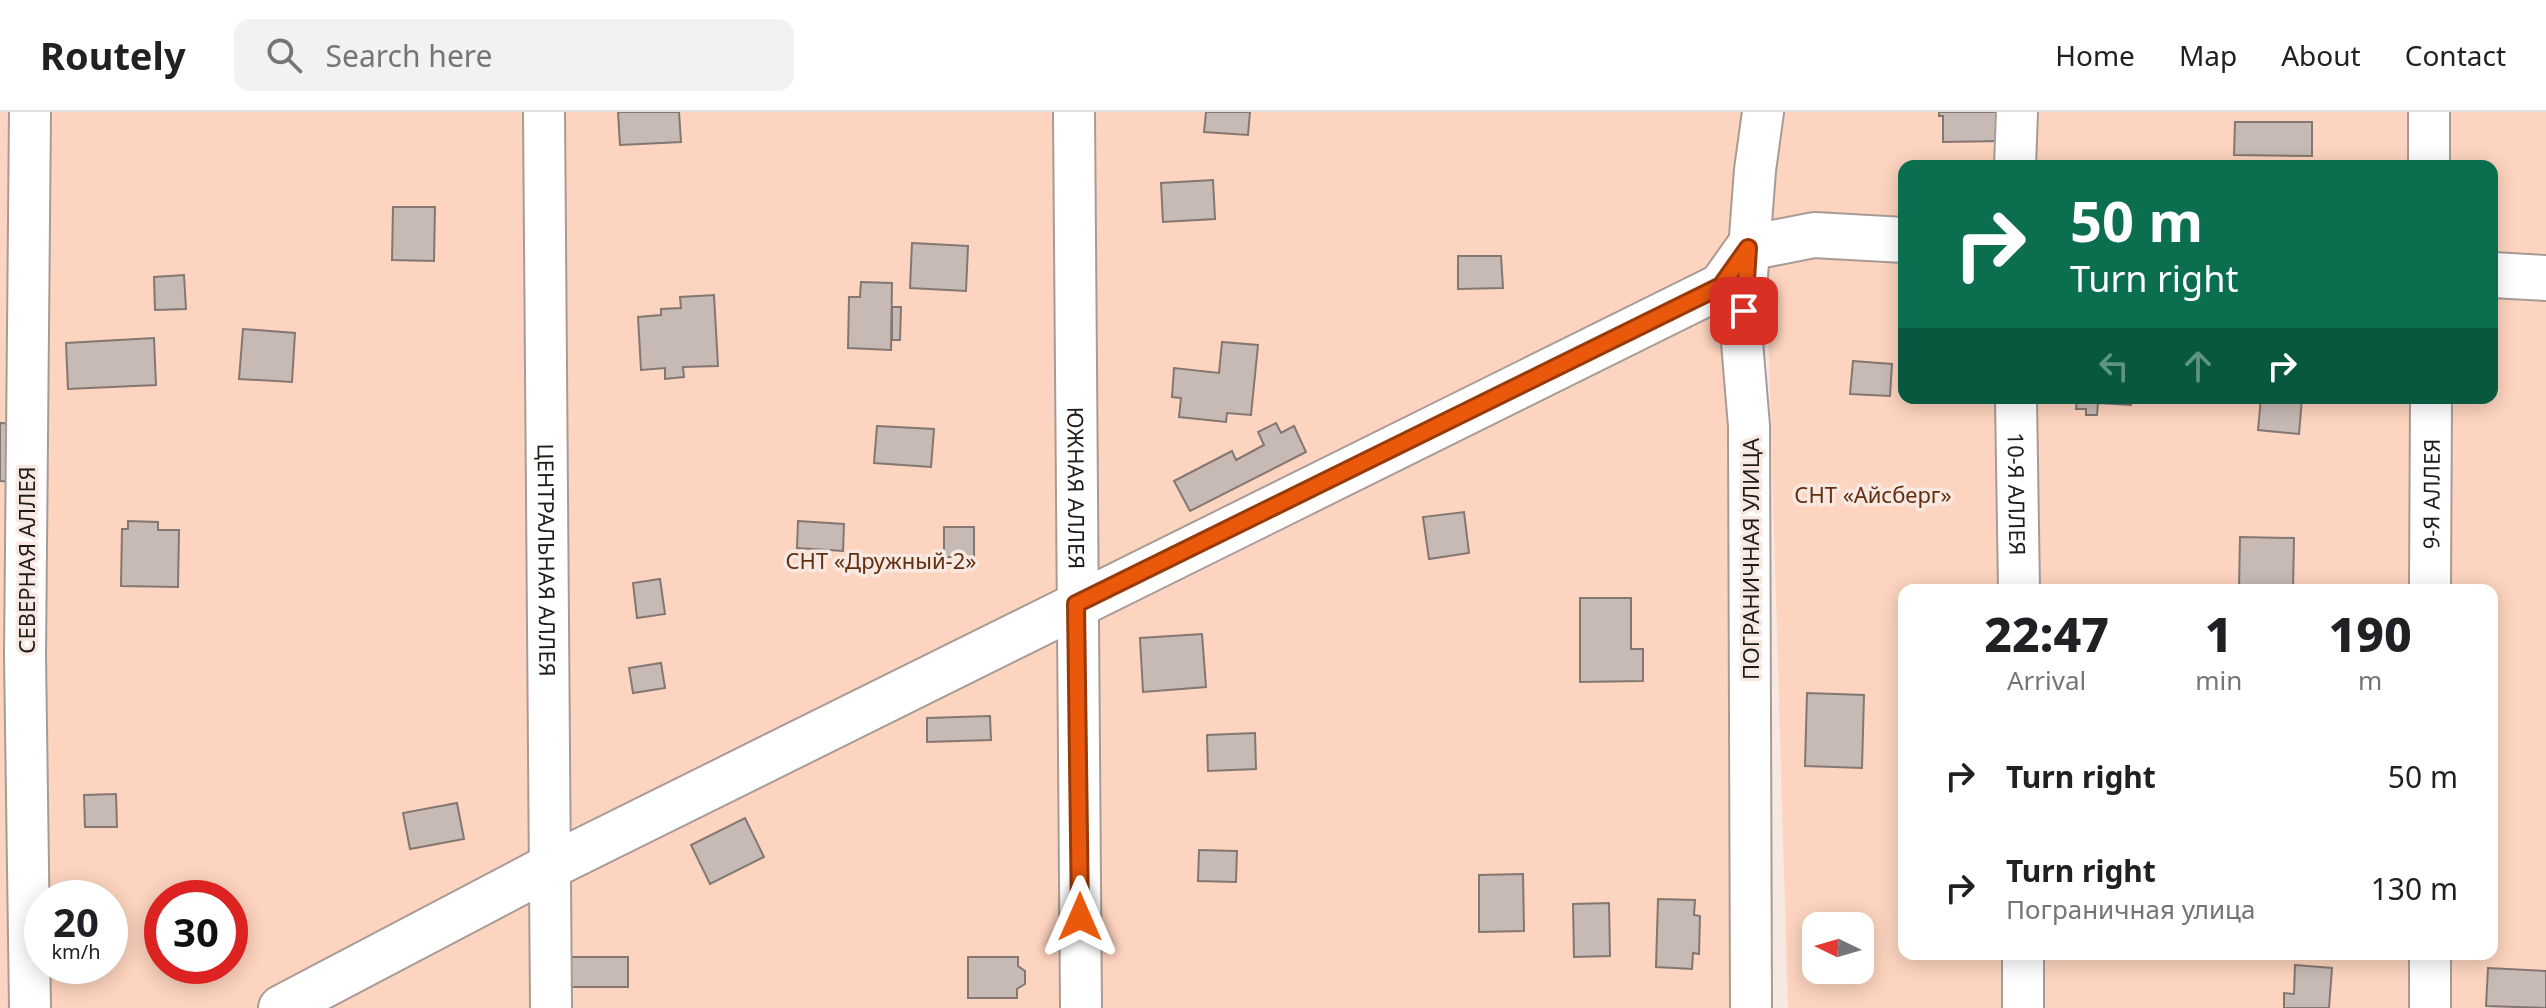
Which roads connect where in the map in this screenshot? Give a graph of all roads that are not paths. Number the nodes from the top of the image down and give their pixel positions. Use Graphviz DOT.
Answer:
graph roads {
  1 [pos="30,112"];
  2 [pos="544,112"];
  3 [pos="1074,112"];
  4 [pos="1763,112"];
  5 [pos="2017,112"];
  6 [pos="2429,112"];
  7 [pos="2015,160"];
  8 [pos="2429,160"];
  9 [pos="1898,240"];
  10 [pos="1748,248"];
  11 [pos="2498,275"];
  12 [pos="2546,278"];
  13 [pos="2016,404"];
  14 [pos="2431,404"];
  15 [pos="2019,584"];
  16 [pos="2430,584"];
  17 [pos="1076,604"];
  18 [pos="551,866"];
  19 [pos="2023,960"];
  20 [pos="2430,960"];
  21 [pos="30,1008"];
  22 [pos="281,1008"];
  23 [pos="551,1008"];
  24 [pos="1081,1008"];
  25 [pos="1751,1008"];
  26 [pos="2023,1008"];
  27 [pos="2430,1008"];
  1 -- 21 [label="street, СЕВЕРНАЯ АЛЛЕЯ"];
  2 -- 18 [label="street, ЦЕНТРАЛЬНАЯ АЛЛЕЯ"];
  3 -- 17 [label="street, ЮЖНАЯ АЛЛЕЯ"];
  4 -- 10 [label="street, ПОГРАНИЧНАЯ УЛИЦА"];
  5 -- 7 [label="street"];
  6 -- 8 [label="street"];
  9 -- 10 [label="street"];
  10 -- 17 [label="street"];
  10 -- 25 [label="street, ПОГРАНИЧНАЯ УЛИЦА"];
  11 -- 12 [label="street"];
  13 -- 15 [label="street, 10-Я АЛЛЕЯ"];
  14 -- 16 [label="street, 9-Я АЛЛЕЯ"];
  17 -- 18 [label="street"];
  17 -- 24 [label="street, ЮЖНАЯ АЛЛЕЯ"];
  18 -- 22 [label="street"];
  18 -- 23 [label="street, ЦЕНТРАЛЬНАЯ АЛЛЕЯ"];
  19 -- 26 [label="street"];
  20 -- 27 [label="street"];
}
